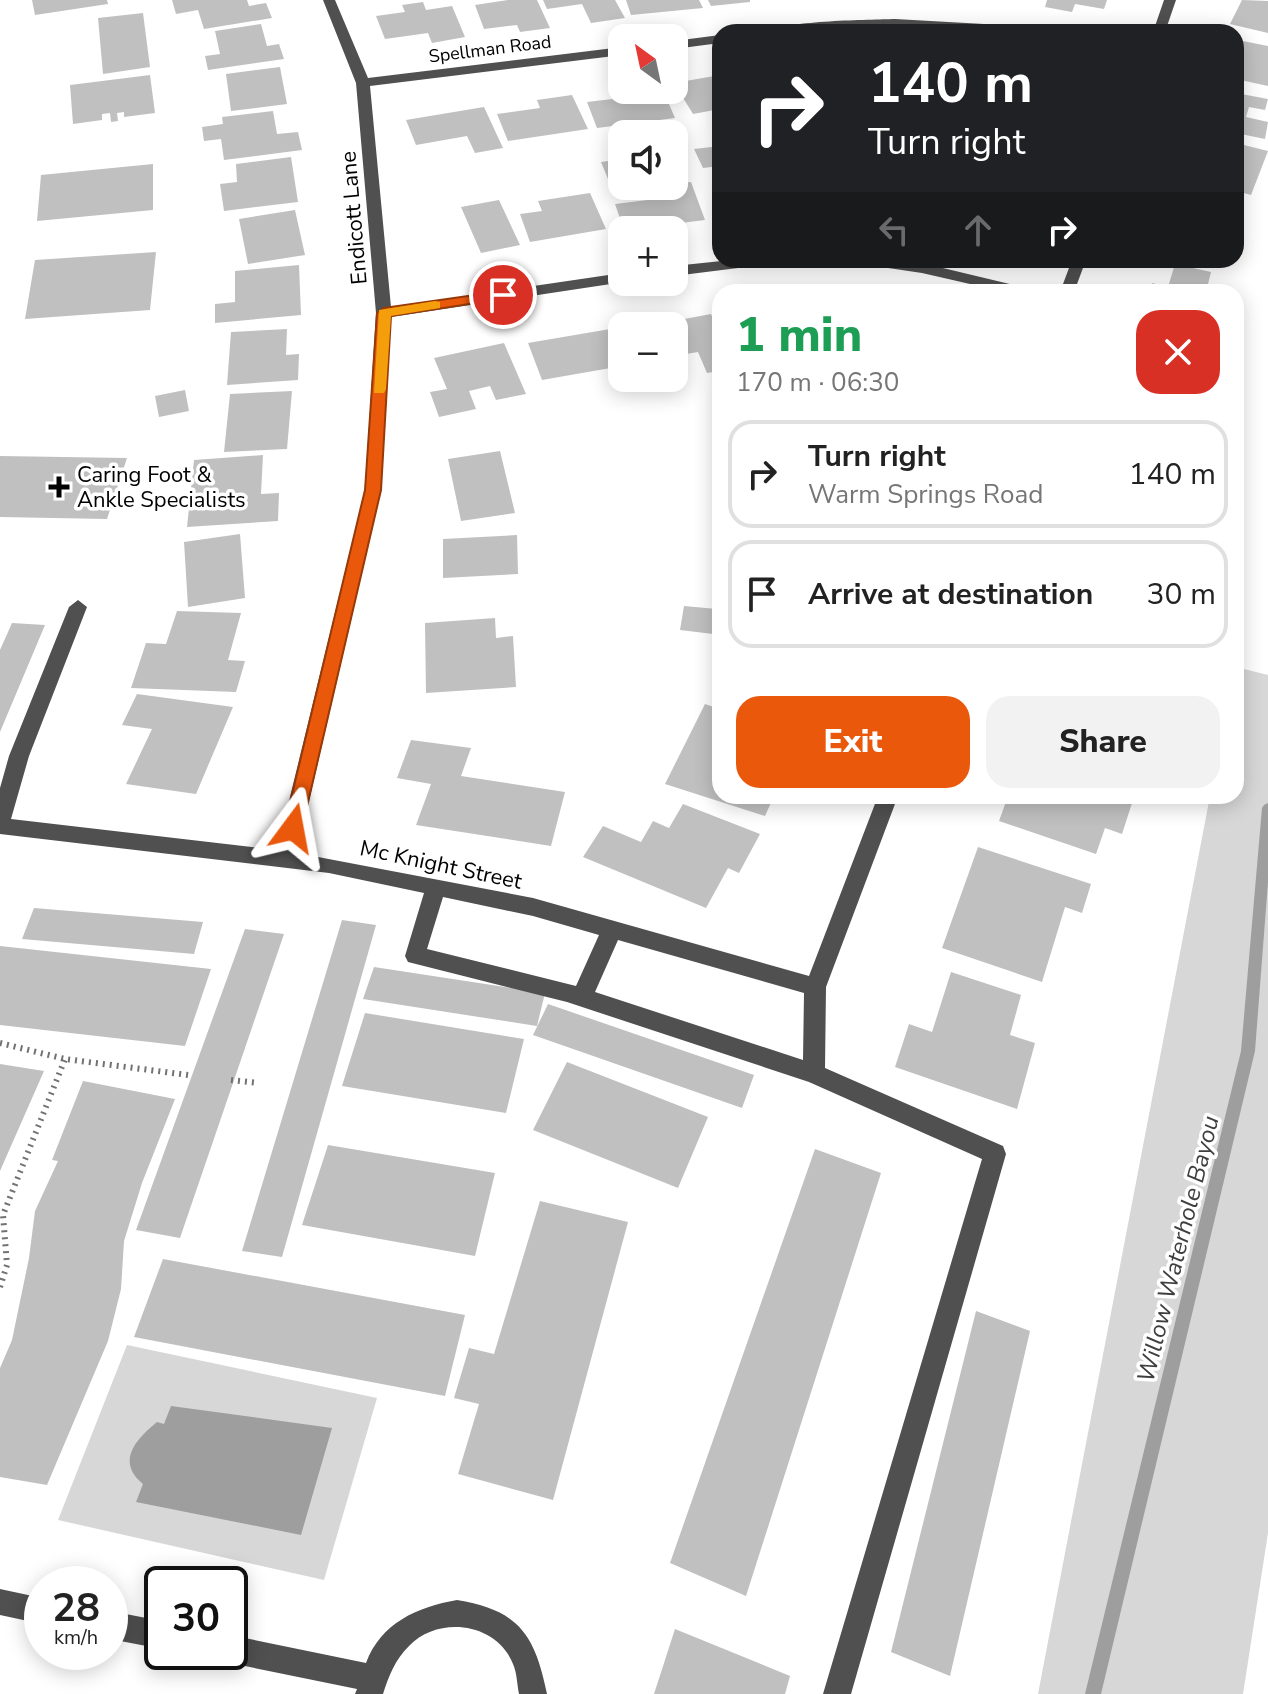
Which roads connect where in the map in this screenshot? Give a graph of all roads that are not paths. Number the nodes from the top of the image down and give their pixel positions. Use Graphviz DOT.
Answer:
graph roads {
  1 [pos="329,0"];
  2 [pos="1170,0"];
  3 [pos="1162,24"];
  4 [pos="712,40"];
  5 [pos="688,43"];
  6 [pos="608,53"];
  7 [pos="363,83"];
  8 [pos="712,267"];
  9 [pos="922,268"];
  10 [pos="688,269"];
  11 [pos="608,280"];
  12 [pos="991,284"];
  13 [pos="384,313"];
  14 [pos="78,607"];
  15 [pos="885,804"];
  16 [pos="0,824"];
  17 [pos="285,859"];
  18 [pos="436,887"];
  19 [pos="612,929"];
  20 [pos="815,987"];
  21 [pos="582,996"];
  22 [pos="814,1074"];
  23 [pos="0,1602"];
  24 [pos="24,1607"];
  25 [pos="248,1654"];
  26 [pos="371,1686"];
  27 [pos="533,1694"];
  28 [pos="837,1694"];
  1 -- 7 [label="street, Endicott Lane"];
  2 -- 3 [label="street"];
  4 -- 5 [label="street"];
  6 -- 7 [label="street, Spellman Road"];
  7 -- 13 [label="street, Endicott Lane"];
  8 -- 10 [label="street"];
  9 -- 12 [label="street"];
  11 -- 13 [label="street"];
  13 -- 17 [label="street, Endicott Lane"];
  14 -- 16 [label="street"];
  15 -- 20 [label="street"];
  16 -- 17 [label="street, Mc Knight Street"];
  17 -- 18 [label="street, Mc Knight Street"];
  18 -- 19 [label="street, Mc Knight Street"];
  18 -- 21 [label="street"];
  19 -- 20 [label="street, Mc Knight Street"];
  19 -- 21 [label="street"];
  20 -- 22 [label="street"];
  21 -- 22 [label="street"];
  22 -- 28 [label="street"];
  23 -- 24 [label="street"];
  25 -- 26 [label="street"];
  26 -- 27 [label="street"];
}
